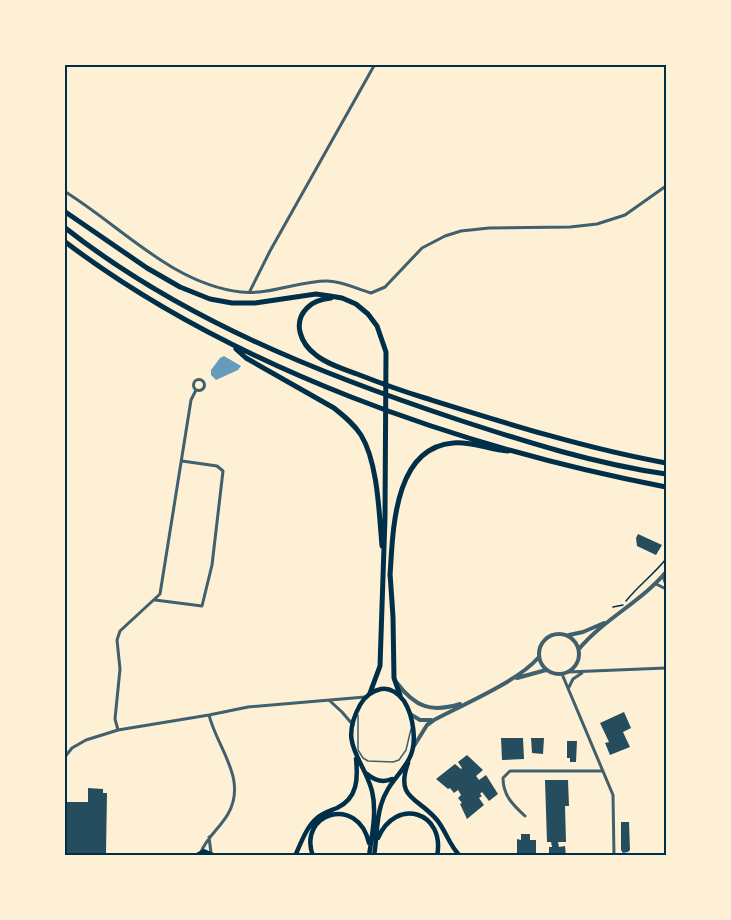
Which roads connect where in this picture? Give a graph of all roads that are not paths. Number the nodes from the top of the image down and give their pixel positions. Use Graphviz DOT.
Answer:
graph roads {
  1 [pos="375,64"];
  2 [pos="666,186"];
  3 [pos="64,191"];
  4 [pos="64,211"];
  5 [pos="64,227"];
  6 [pos="64,241"];
  7 [pos="249,292"];
  8 [pos="342,298"];
  9 [pos="228,343"];
  10 [pos="196,390"];
  11 [pos="518,451"];
  12 [pos="182,460"];
  13 [pos="666,463"];
  14 [pos="666,474"];
  15 [pos="666,487"];
  16 [pos="665,574"];
  17 [pos="387,577"];
  18 [pos="656,584"];
  19 [pos="666,587"];
  20 [pos="155,600"];
  21 [pos="610,620"];
  22 [pos="568,636"];
  23 [pos="579,650"];
  24 [pos="538,658"];
  25 [pos="666,668"];
  26 [pos="546,670"];
  27 [pos="568,672"];
  28 [pos="584,672"];
  29 [pos="562,674"];
  30 [pos="394,678"];
  31 [pos="511,680"];
  32 [pos="569,688"];
  33 [pos="370,693"];
  34 [pos="400,695"];
  35 [pos="365,697"];
  36 [pos="330,701"];
  37 [pos="469,701"];
  38 [pos="358,708"];
  39 [pos="409,714"];
  40 [pos="209,715"];
  41 [pos="434,720"];
  42 [pos="353,725"];
  43 [pos="412,725"];
  44 [pos="118,730"];
  45 [pos="414,746"];
  46 [pos="356,756"];
  47 [pos="64,758"];
  48 [pos="409,759"];
  49 [pos="603,771"];
  50 [pos="365,772"];
  51 [pos="394,778"];
  52 [pos="525,816"];
  53 [pos="209,836"];
  54 [pos="376,844"];
  55 [pos="370,849"];
  56 [pos="201,852"];
  57 [pos="213,854"];
  58 [pos="195,855"];
  59 [pos="295,855"];
  60 [pos="313,855"];
  61 [pos="369,855"];
  62 [pos="374,855"];
  63 [pos="437,855"];
  64 [pos="460,855"];
  65 [pos="614,855"];
  1 -- 7 [label="street"];
  2 -- 7 [label="street"];
  3 -- 7 [label="street"];
  4 -- 8 [label="highway"];
  5 -- 14 [label="highway"];
  6 -- 9 [label="highway"];
  8 -- 13 [label="highway"];
  8 -- 17 [label="highway"];
  9 -- 11 [label="highway"];
  9 -- 17 [label="highway"];
  10 -- 12 [label="street"];
  11 -- 15 [label="highway"];
  11 -- 17 [label="highway"];
  12 -- 20 [label="street"];
  12 -- 20 [label="street"];
  16 -- 18 [label="street"];
  16 -- 19 [label="street"];
  17 -- 30 [label="highway"];
  17 -- 33 [label="highway"];
  18 -- 19 [label="street"];
  18 -- 21 [label="street"];
  20 -- 44 [label="street"];
  21 -- 22 [label="street"];
  21 -- 23 [label="street"];
  22 -- 23 [label="street"];
  22 -- 24 [label="street"];
  23 -- 27 [label="street"];
  24 -- 26 [label="street"];
  24 -- 31 [label="street"];
  25 -- 28 [label="street"];
  26 -- 29 [label="street"];
  26 -- 31 [label="street"];
  27 -- 28 [label="street"];
  27 -- 29 [label="street"];
  28 -- 32 [label="street"];
  29 -- 32 [label="street"];
  30 -- 34 [label="highway"];
  30 -- 37 [label="street"];
  31 -- 37 [label="street"];
  32 -- 49 [label="street"];
  33 -- 34 [label="main road"];
  33 -- 35 [label="main road"];
  34 -- 39 [label="main road"];
  35 -- 36 [label="street"];
  35 -- 38 [label="main road"];
  36 -- 40 [label="street"];
  36 -- 42 [label="street"];
  37 -- 41 [label="street"];
  38 -- 42 [label="main road"];
  38 -- 43 [label="lane"];
  39 -- 41 [label="street"];
  39 -- 43 [label="main road"];
  40 -- 44 [label="street"];
  40 -- 53 [label="street"];
  41 -- 45 [label="street"];
  42 -- 46 [label="main road"];
  43 -- 45 [label="main road"];
  44 -- 47 [label="street"];
  45 -- 48 [label="main road"];
  46 -- 50 [label="main road"];
  46 -- 59 [label="main road"];
  48 -- 51 [label="main road"];
  48 -- 64 [label="main road"];
  49 -- 52 [label="street"];
  49 -- 65 [label="street"];
  50 -- 51 [label="main road"];
  50 -- 55 [label="main road"];
  51 -- 54 [label="main road"];
  53 -- 56 [label="street"];
  53 -- 57 [label="street"];
  54 -- 62 [label="main road"];
  54 -- 63 [label="main road"];
  55 -- 60 [label="main road"];
  55 -- 61 [label="main road"];
  56 -- 57 [label="main road"];
  56 -- 58 [label="main road"];
}
